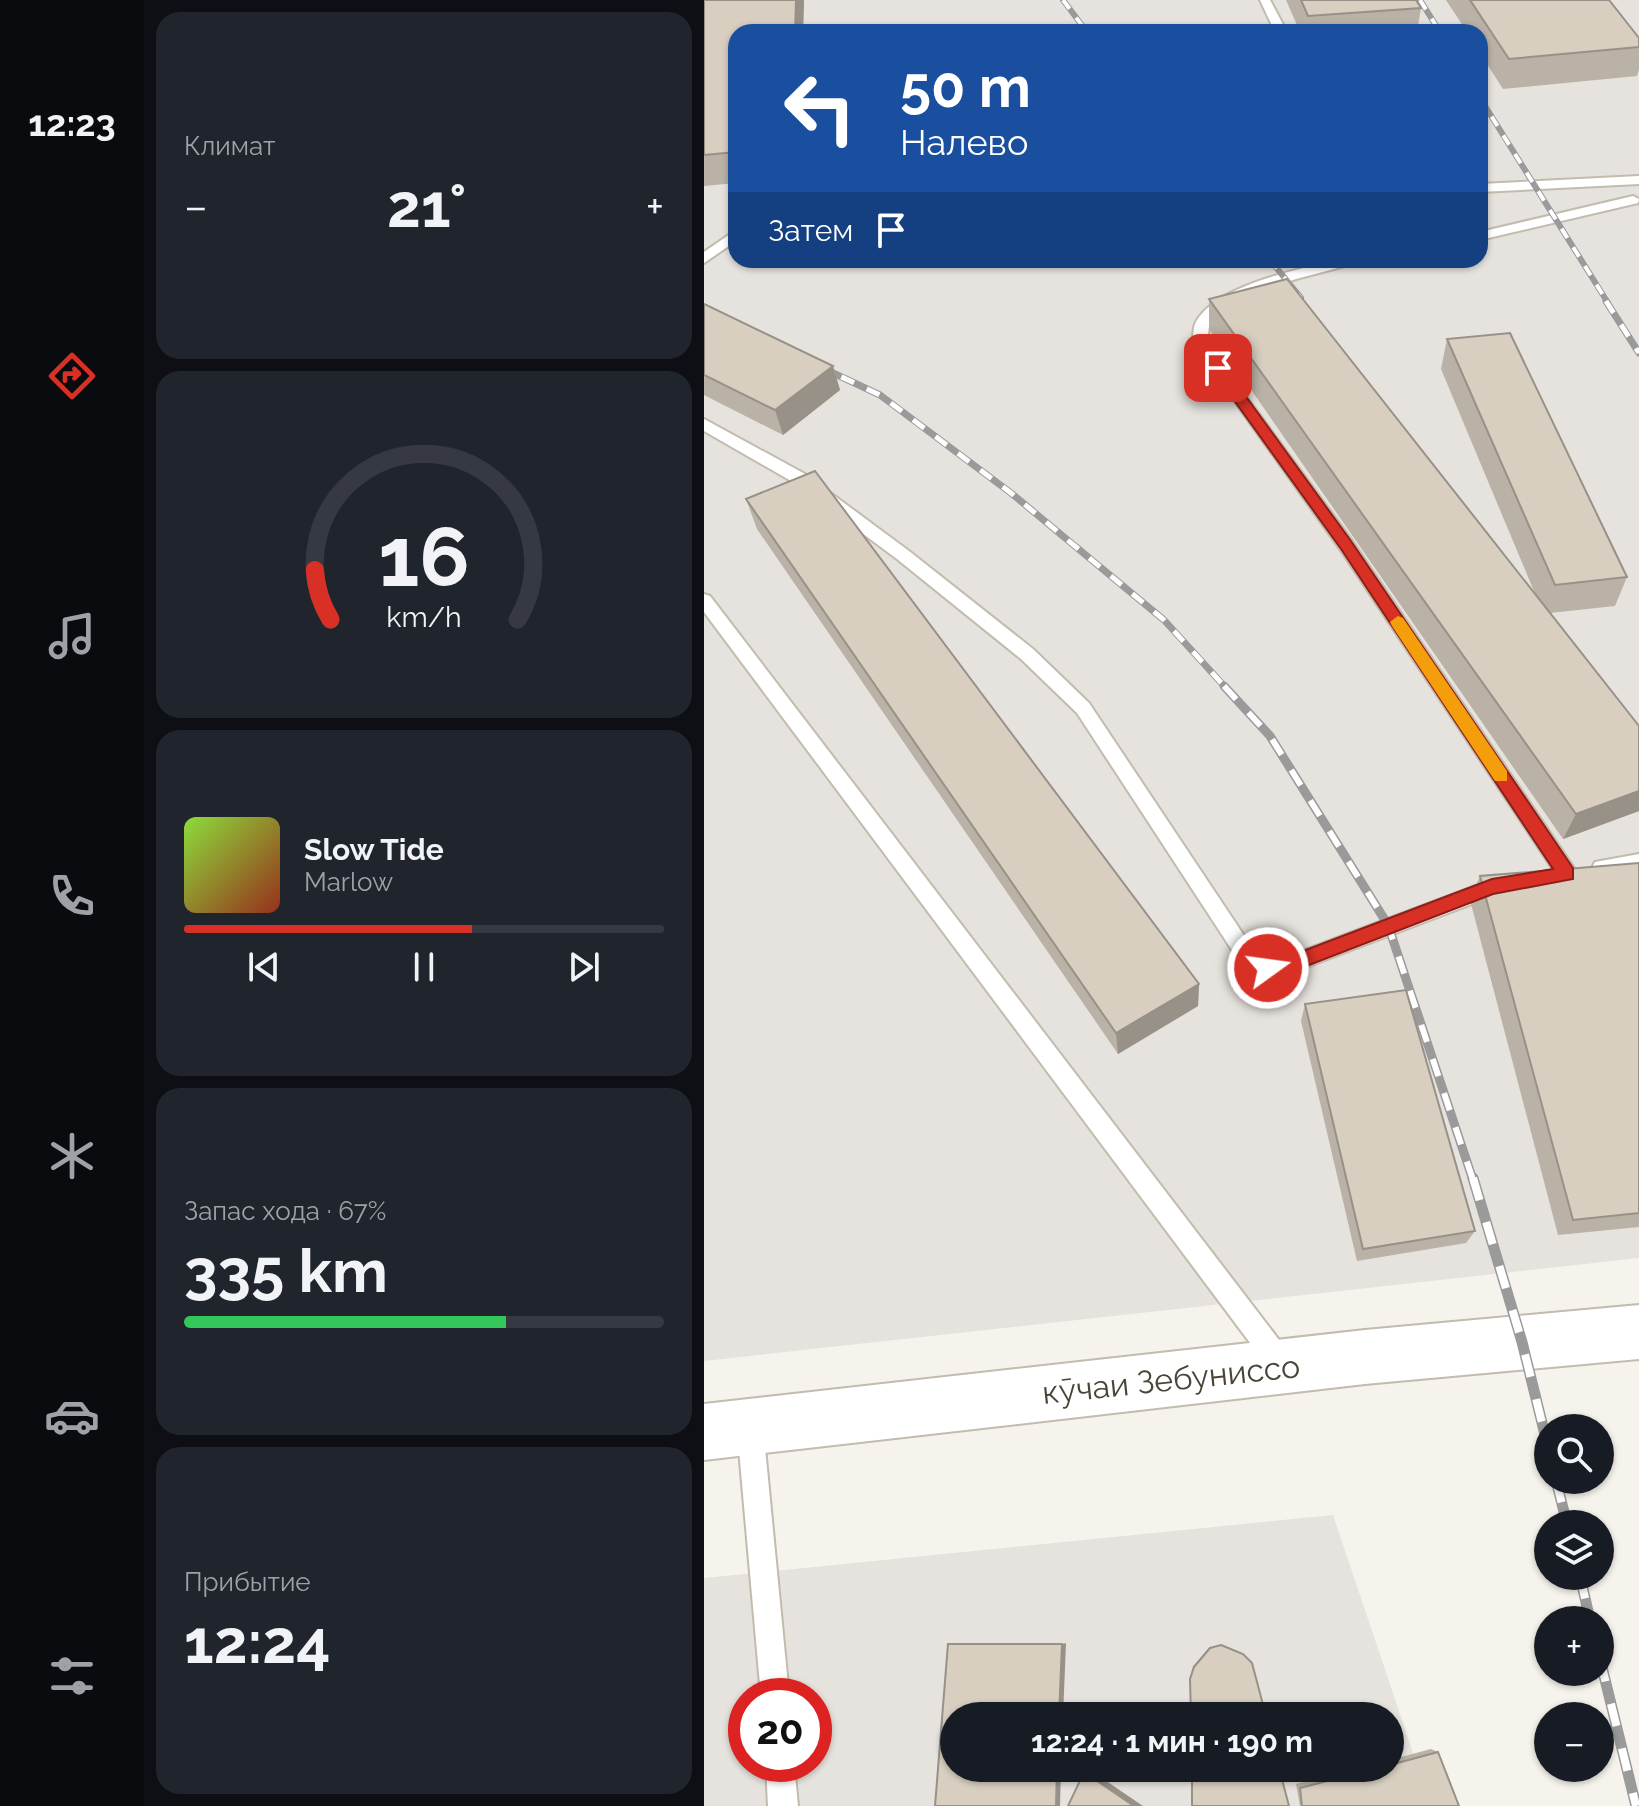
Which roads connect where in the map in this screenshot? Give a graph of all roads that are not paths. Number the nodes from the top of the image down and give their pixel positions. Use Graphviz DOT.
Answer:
graph roads {
  1 [pos="1265,0"];
  2 [pos="1277,24"];
  3 [pos="1639,180"];
  4 [pos="1615,181"];
  5 [pos="1488,188"];
  6 [pos="1636,201"];
  7 [pos="1488,234"];
  8 [pos="728,240"];
  9 [pos="704,259"];
  10 [pos="1322,268"];
  11 [pos="704,424"];
  12 [pos="704,600"];
  13 [pos="1639,862"];
  14 [pos="1522,882"];
  15 [pos="1639,1332"];
  16 [pos="1284,1366"];
  17 [pos="727,1430"];
  18 [pos="772,1678"];
  19 [pos="781,1782"];
  20 [pos="783,1806"];
  1 -- 2 [label="lane"];
  3 -- 4 [label="lane"];
  4 -- 5 [label="lane"];
  4 -- 6 [label="lane"];
  6 -- 7 [label="lane"];
  8 -- 9 [label="lane"];
  10 -- 13 [label="lane"];
  11 -- 14 [label="lane"];
  12 -- 16 [label="lane"];
  15 -- 16 [label="street, кӯчаи Зебуниссо"];
  16 -- 17 [label="street, кӯчаи Зебуниссо"];
  17 -- 18 [label="lane"];
  19 -- 20 [label="lane"];
}
